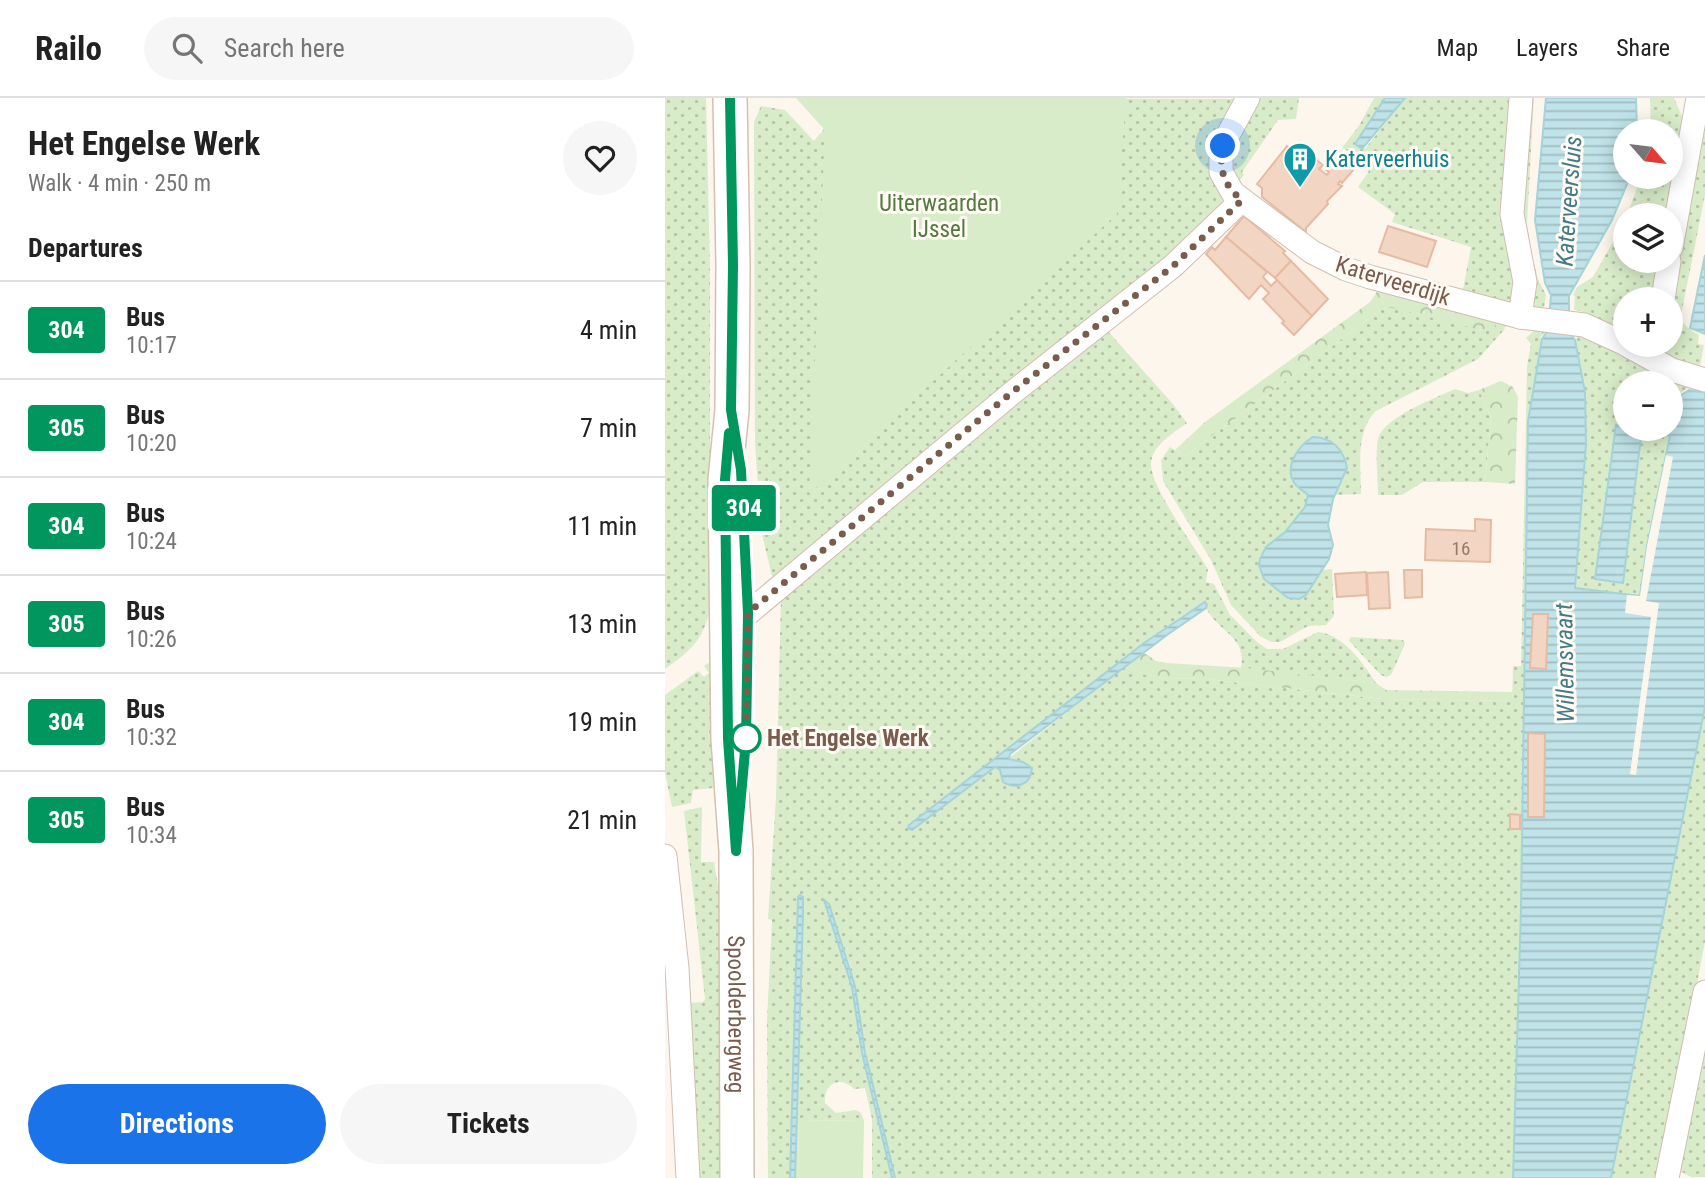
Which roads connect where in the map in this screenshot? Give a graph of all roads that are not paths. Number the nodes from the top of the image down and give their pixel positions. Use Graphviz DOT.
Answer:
graph roads {
  1 [pos="730,98"];
  2 [pos="1248,98"];
  3 [pos="1521,98"];
  4 [pos="1699,98"];
  5 [pos="1242,200"];
  6 [pos="1679,203"];
  7 [pos="1531,319"];
  8 [pos="1613,338"];
  9 [pos="1659,357"];
  10 [pos="1702,379"];
  11 [pos="738,622"];
  12 [pos="665,856"];
  13 [pos="1705,992"];
  14 [pos="688,1178"];
  15 [pos="737,1178"];
  16 [pos="1667,1178"];
  1 -- 11 [label="main road, Spoolderbergweg"];
  2 -- 5 [label="street, Katerveerdijk"];
  3 -- 7 [label="street"];
  4 -- 6 [label="street"];
  5 -- 7 [label="street, Katerveerdijk"];
  5 -- 11 [label="street"];
  7 -- 8 [label="street, Katerveerdijk"];
  9 -- 10 [label="street, Katerveerdijk"];
  11 -- 15 [label="main road, Spoolderbergweg"];
  12 -- 14 [label="street"];
  13 -- 16 [label="street"];
}
